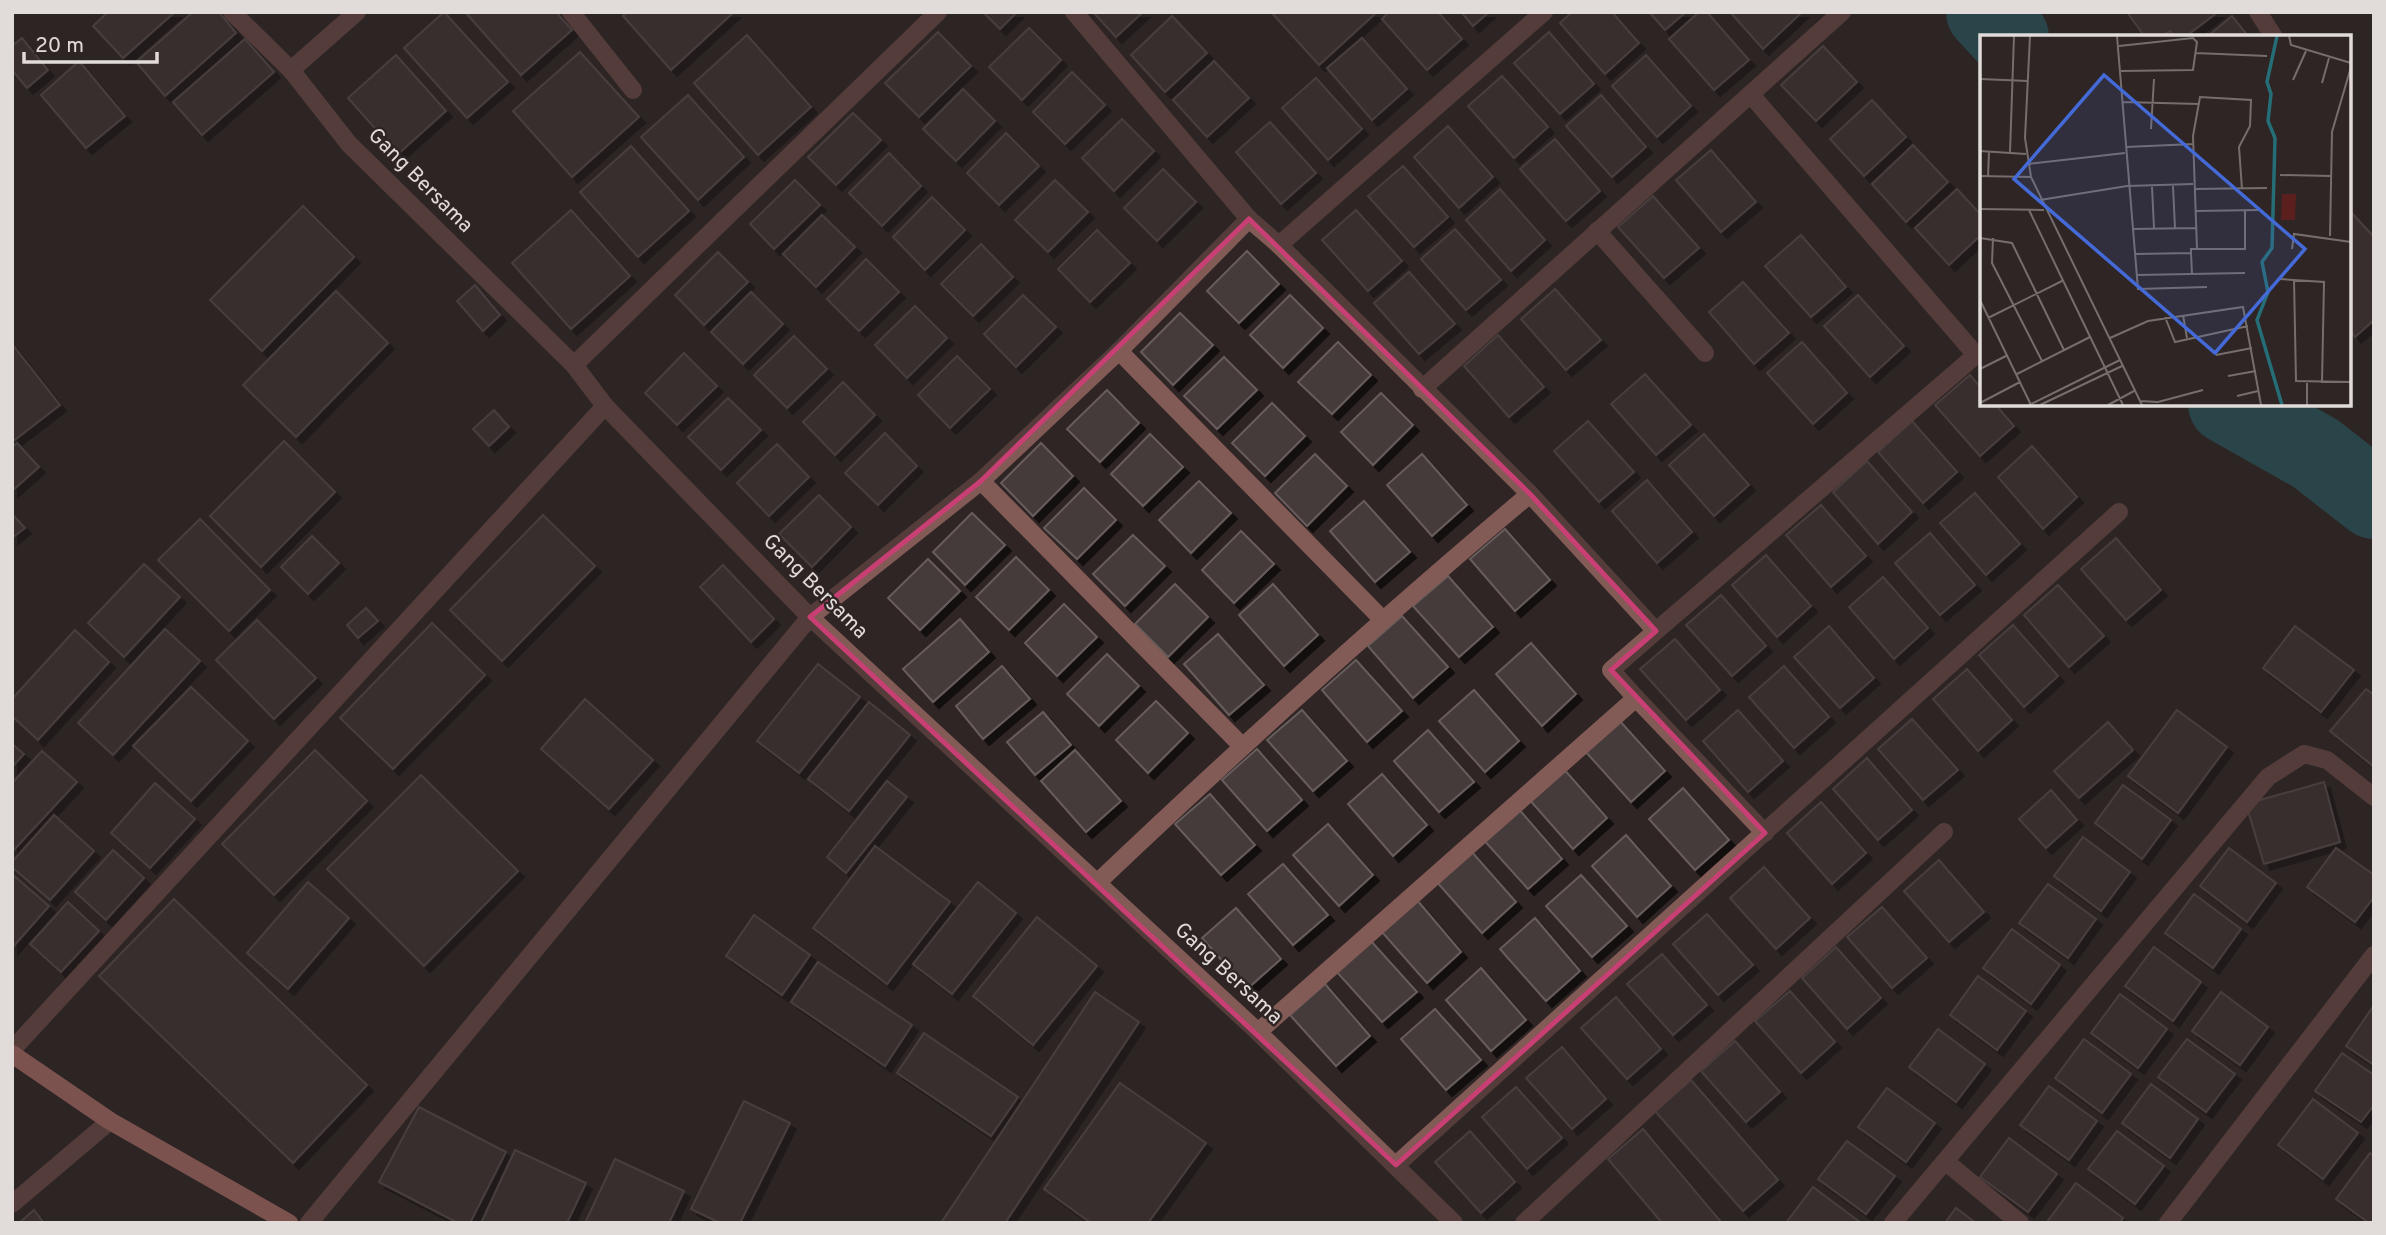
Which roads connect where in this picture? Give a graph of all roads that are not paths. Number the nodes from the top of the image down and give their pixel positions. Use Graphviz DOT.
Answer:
graph roads {
  1 [pos="232,12"];
  2 [pos="357,12"];
  3 [pos="571,12"];
  4 [pos="939,12"];
  5 [pos="1074,12"];
  6 [pos="1544,12"];
  7 [pos="1842,12"];
  8 [pos="2258,12"];
  9 [pos="2273,35"];
  10 [pos="291,70"];
  11 [pos="633,90"];
  12 [pos="1752,96"];
  13 [pos="1249,219"];
  14 [pos="1597,231"];
  15 [pos="1279,245"];
  16 [pos="1119,351"];
  17 [pos="1705,353"];
  18 [pos="574,365"];
  19 [pos="1422,389"];
  20 [pos="605,406"];
  21 [pos="981,481"];
  22 [pos="1530,494"];
  23 [pos="2119,512"];
  24 [pos="810,617"];
  25 [pos="1381,619"];
  26 [pos="1656,631"];
  27 [pos="1636,698"];
  28 [pos="1241,745"];
  29 [pos="2374,797"];
  30 [pos="1944,832"];
  31 [pos="1765,833"];
  32 [pos="1097,883"];
  33 [pos="2374,955"];
  34 [pos="1258,1032"];
  35 [pos="12,1052"];
  36 [pos="110,1121"];
  37 [pos="1946,1162"];
  38 [pos="1396,1165"];
  39 [pos="12,1204"];
  40 [pos="289,1223"];
  41 [pos="309,1223"];
  42 [pos="1454,1223"];
  43 [pos="1524,1223"];
  44 [pos="1893,1223"];
  45 [pos="2020,1223"];
  46 [pos="2168,1223"];
  1 -- 10 [label="street, Gang Bersama"];
  2 -- 10 [label="street"];
  3 -- 11 [label="street"];
  4 -- 18 [label="street"];
  5 -- 13 [label="street"];
  6 -- 15 [label="street"];
  7 -- 12 [label="street"];
  8 -- 9 [label="street"];
  10 -- 18 [label="street, Gang Bersama"];
  12 -- 14 [label="street"];
  12 -- 26 [label="street"];
  13 -- 15 [label="street"];
  13 -- 16 [label="street"];
  14 -- 17 [label="street"];
  14 -- 19 [label="street"];
  15 -- 19 [label="street"];
  16 -- 21 [label="street"];
  16 -- 25 [label="street"];
  18 -- 20 [label="street, Gang Bersama"];
  19 -- 22 [label="street"];
  20 -- 24 [label="street, Gang Bersama"];
  20 -- 35 [label="street"];
  21 -- 24 [label="street"];
  21 -- 28 [label="street"];
  22 -- 25 [label="street"];
  22 -- 26 [label="street"];
  23 -- 31 [label="street"];
  24 -- 32 [label="street, Gang Bersama"];
  24 -- 41 [label="street"];
  25 -- 28 [label="street"];
  26 -- 27 [label="street"];
  27 -- 31 [label="street"];
  27 -- 34 [label="street"];
  28 -- 32 [label="street"];
  29 -- 37 [label="street"];
  30 -- 43 [label="street"];
  31 -- 38 [label="street"];
  32 -- 34 [label="street, Gang Bersama"];
  33 -- 46 [label="street"];
  34 -- 38 [label="street, Gang Bersama"];
  35 -- 36 [label="main road"];
  36 -- 39 [label="street"];
  36 -- 40 [label="main road"];
  37 -- 44 [label="street"];
  37 -- 45 [label="street"];
  38 -- 42 [label="street, Gang Bersama"];
}
